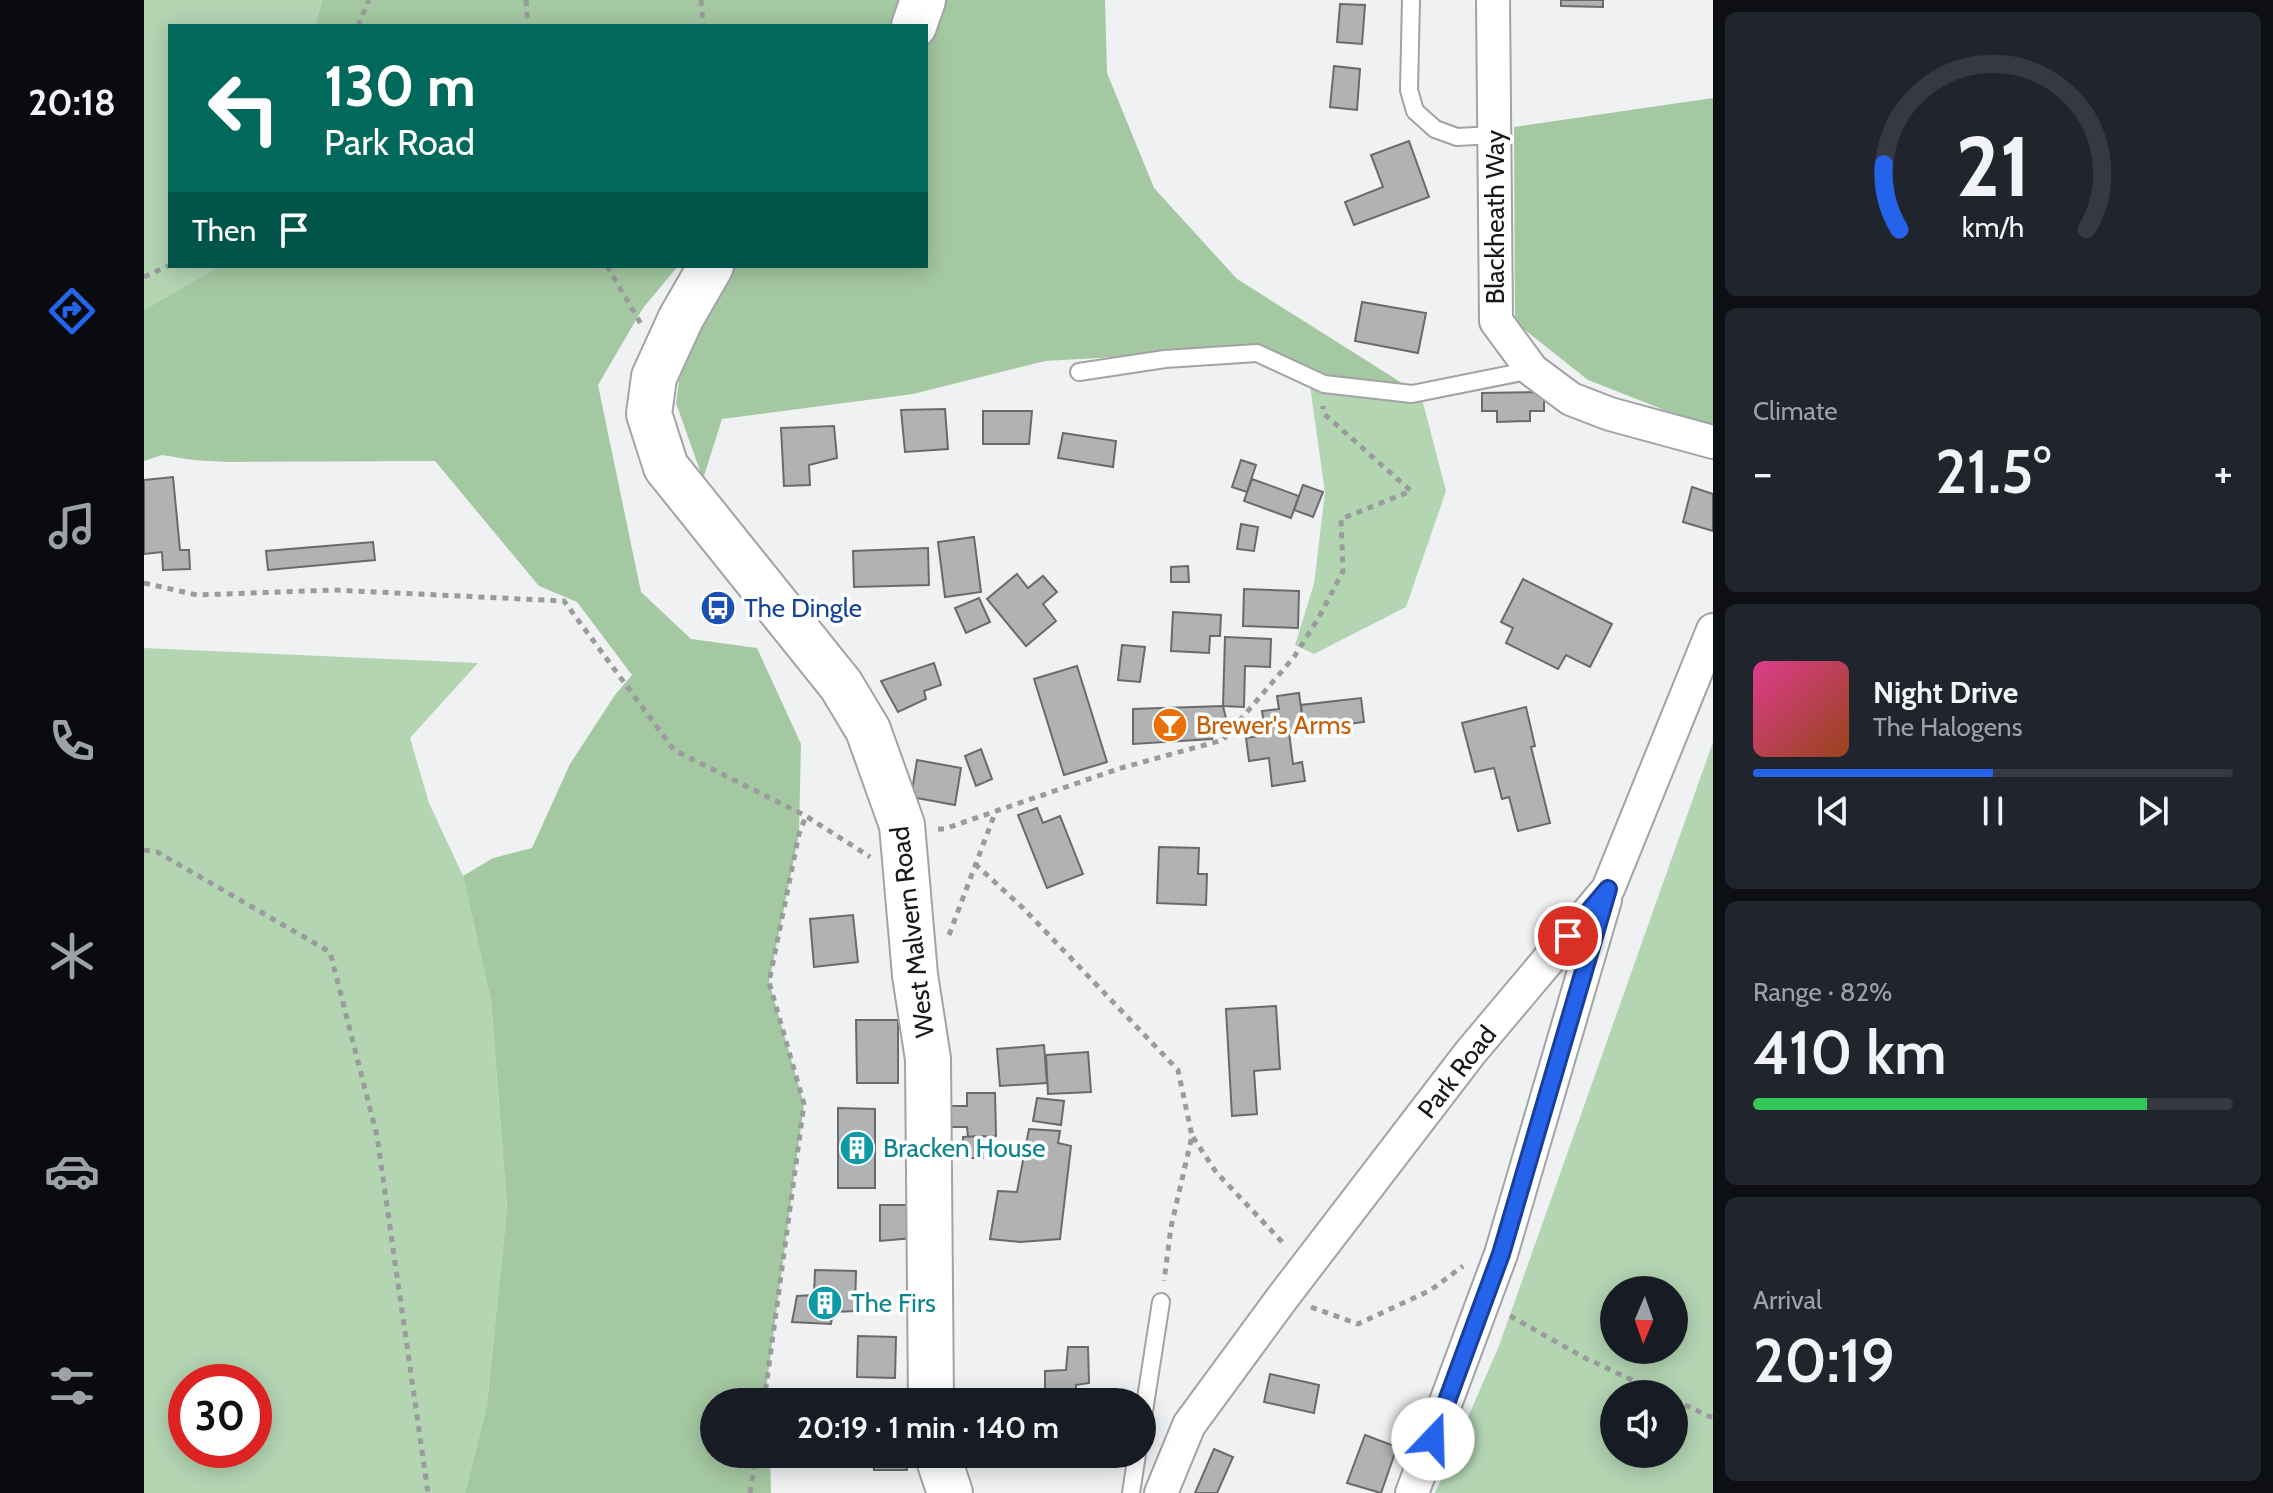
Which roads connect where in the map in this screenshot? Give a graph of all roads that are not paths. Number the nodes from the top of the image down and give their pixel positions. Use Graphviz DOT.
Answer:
graph roads {
  1 [pos="1411,0"];
  2 [pos="1493,0"];
  3 [pos="1494,135"];
  4 [pos="710,268"];
  5 [pos="1532,370"];
  6 [pos="1079,372"];
  7 [pos="1713,442"];
  8 [pos="1713,630"];
  9 [pos="1608,889"];
  10 [pos="1161,1302"];
  11 [pos="931,1388"];
  12 [pos="1148,1388"];
  13 [pos="942,1468"];
  14 [pos="1135,1468"];
  15 [pos="950,1493"];
  16 [pos="1131,1493"];
  17 [pos="1161,1493"];
  18 [pos="1412,1493"];
  1 -- 3 [label="lane"];
  2 -- 3 [label="street, Blackheath Way"];
  3 -- 5 [label="street, Blackheath Way"];
  4 -- 11 [label="main road, West Malvern Road"];
  5 -- 6 [label="lane"];
  5 -- 7 [label="street, Blackheath Way"];
  8 -- 9 [label="street, Park Road"];
  9 -- 17 [label="street, Park Road"];
  9 -- 18 [label="street"];
  10 -- 12 [label="lane"];
  13 -- 15 [label="main road"];
  14 -- 16 [label="lane"];
}
